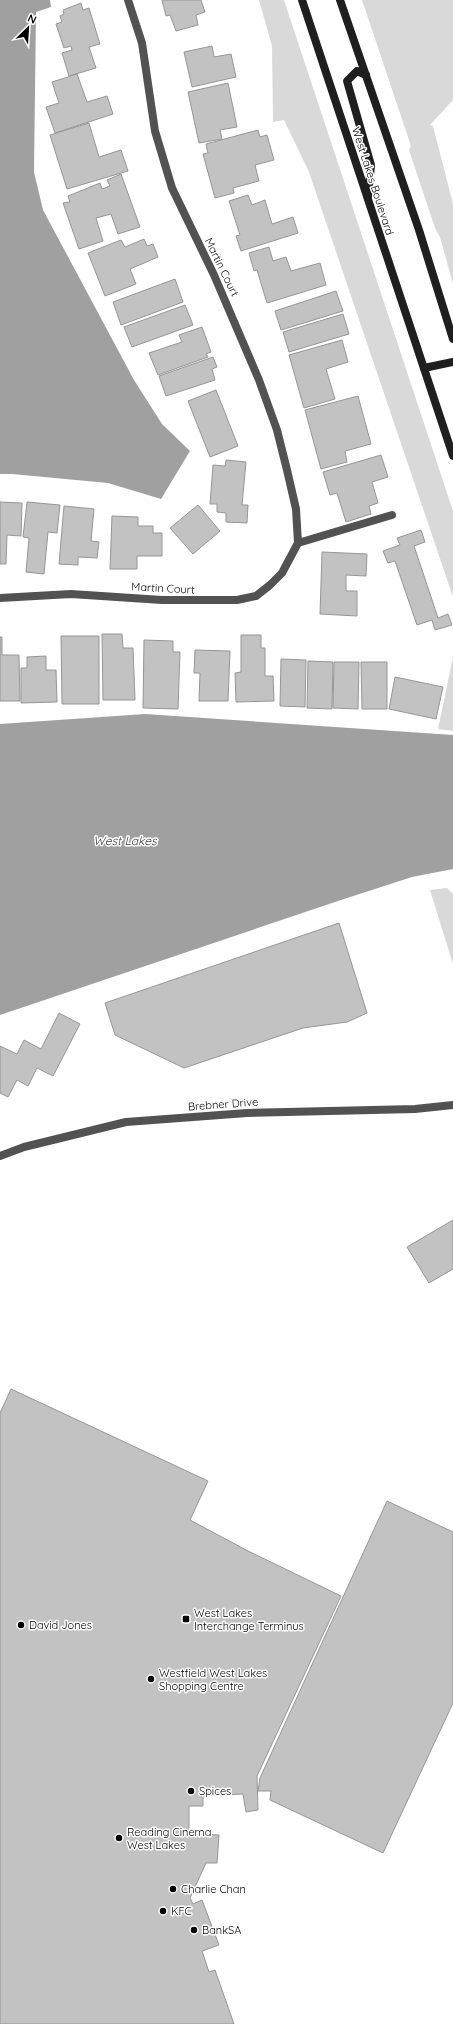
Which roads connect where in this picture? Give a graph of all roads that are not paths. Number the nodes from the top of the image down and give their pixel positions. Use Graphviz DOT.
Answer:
graph roads {
  1 [pos="128,0"];
  2 [pos="302,0"];
  3 [pos="340,0"];
  4 [pos="366,75"];
  5 [pos="368,199"];
  6 [pos="453,339"];
  7 [pos="453,362"];
  8 [pos="424,368"];
  9 [pos="453,456"];
  10 [pos="392,515"];
  11 [pos="298,543"];
  12 [pos="0,598"];
  13 [pos="453,1105"];
  14 [pos="0,1156"];
  1 -- 11 [label="street, Martin Court"];
  2 -- 5 [label="main road, West Lakes Boulevard"];
  3 -- 4 [label="main road"];
  4 -- 5 [label="main road"];
  4 -- 6 [label="main road"];
  5 -- 8 [label="main road, West Lakes Boulevard"];
  7 -- 8 [label="main road"];
  8 -- 9 [label="main road, West Lakes Boulevard"];
  10 -- 11 [label="street"];
  11 -- 12 [label="street, Martin Court"];
  13 -- 14 [label="street, Brebner Drive"];
}
